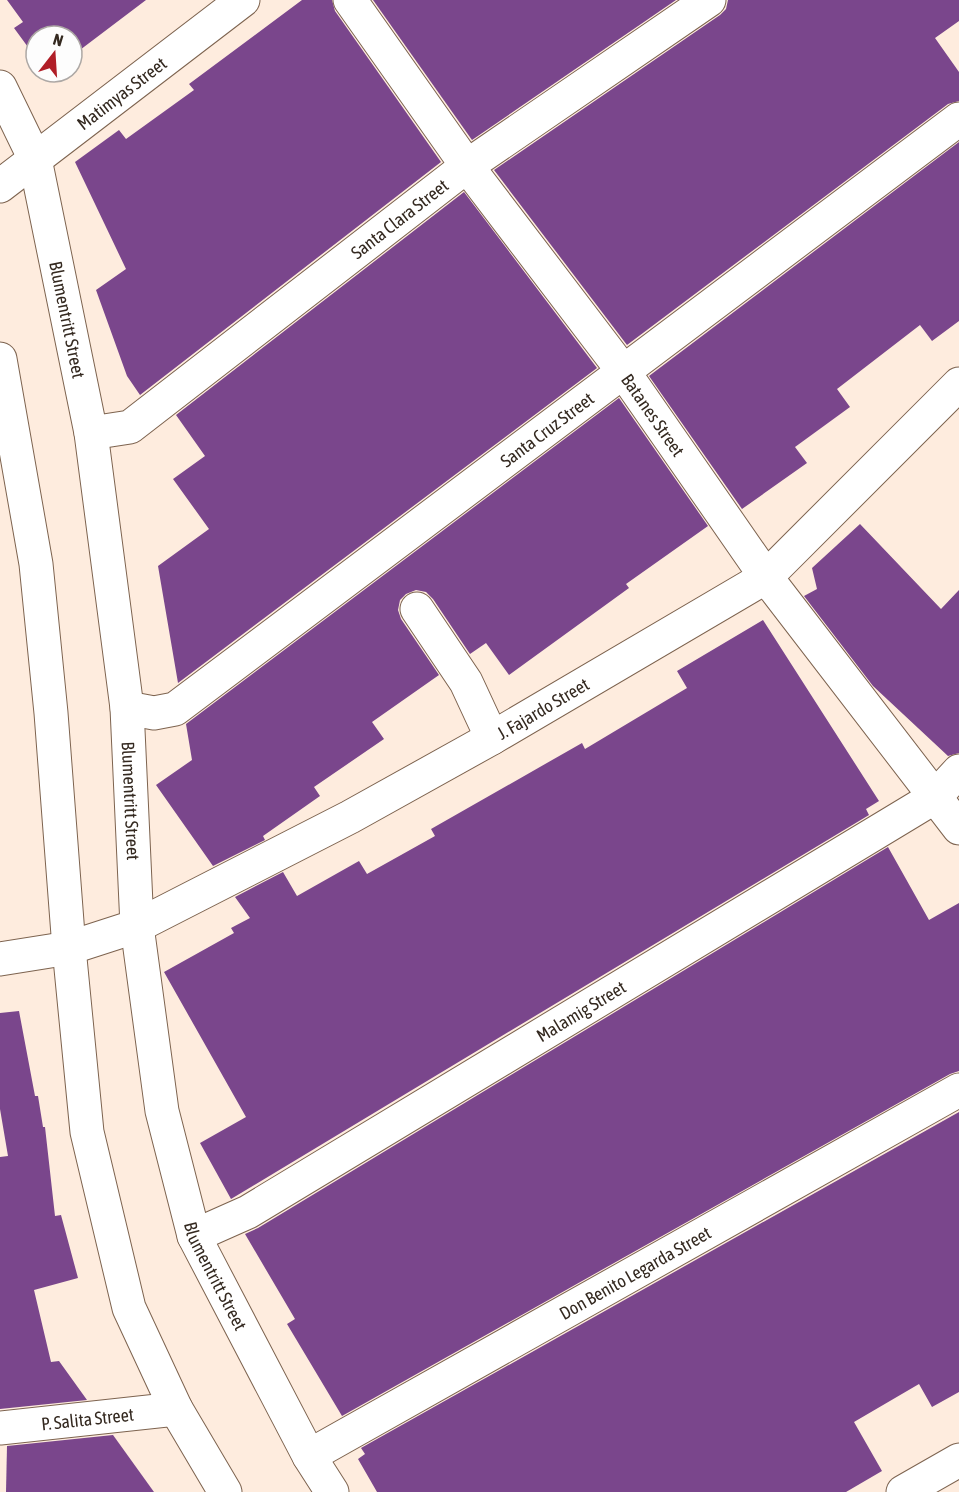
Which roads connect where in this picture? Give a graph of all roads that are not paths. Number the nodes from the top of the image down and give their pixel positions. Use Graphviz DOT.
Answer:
graph roads {
  1 [pos="243,0"];
  2 [pos="350,0"];
  3 [pos="709,0"];
  4 [pos="0,87"];
  5 [pos="959,119"];
  6 [pos="35,159"];
  7 [pos="467,166"];
  8 [pos="0,186"];
  9 [pos="0,359"];
  10 [pos="623,371"];
  11 [pos="959,384"];
  12 [pos="91,433"];
  13 [pos="766,577"];
  14 [pos="417,609"];
  15 [pos="127,708"];
  16 [pos="492,738"];
  17 [pos="959,771"];
  18 [pos="935,797"];
  19 [pos="959,828"];
  20 [pos="137,926"];
  21 [pos="69,948"];
  22 [pos="0,959"];
  23 [pos="959,1090"];
  24 [pos="194,1236"];
  25 [pos="176,1409"];
  26 [pos="0,1428"];
  27 [pos="309,1456"];
  28 [pos="959,1460"];
  29 [pos="225,1492"];
  30 [pos="332,1492"];
  31 [pos="903,1492"];
  1 -- 6 [label="street, Matimyas Street"];
  2 -- 7 [label="street, Batanes Street"];
  3 -- 7 [label="street, Santa Clara Street"];
  4 -- 6 [label="street, Blumentritt Street"];
  5 -- 10 [label="street, Santa Cruz Street"];
  6 -- 8 [label="street, Matimyas Street"];
  6 -- 12 [label="street, Blumentritt Street"];
  7 -- 10 [label="street, Batanes Street"];
  7 -- 12 [label="street, Santa Clara Street"];
  9 -- 21 [label="street"];
  10 -- 13 [label="street, Batanes Street"];
  10 -- 15 [label="street, Santa Cruz Street"];
  11 -- 13 [label="street, J. Fajardo Street"];
  12 -- 15 [label="street, Blumentritt Street"];
  13 -- 16 [label="street, J. Fajardo Street"];
  13 -- 18 [label="street, Batanes Street"];
  14 -- 16 [label="street"];
  15 -- 20 [label="street, Blumentritt Street"];
  16 -- 20 [label="street, J. Fajardo Street"];
  17 -- 18 [label="street, Malamig Street"];
  18 -- 19 [label="street, Batanes Street"];
  18 -- 24 [label="street, Malamig Street"];
  20 -- 21 [label="street, J. Fajardo Street"];
  20 -- 24 [label="street, Blumentritt Street"];
  21 -- 22 [label="street, J. Fajardo Street"];
  21 -- 25 [label="street"];
  23 -- 27 [label="street, Don Benito Legarda Street"];
  24 -- 27 [label="street, Blumentritt Street"];
  25 -- 26 [label="street, P. Salita Street"];
  25 -- 29 [label="street"];
  27 -- 30 [label="street, Blumentritt Street"];
  28 -- 31 [label="street"];
}
